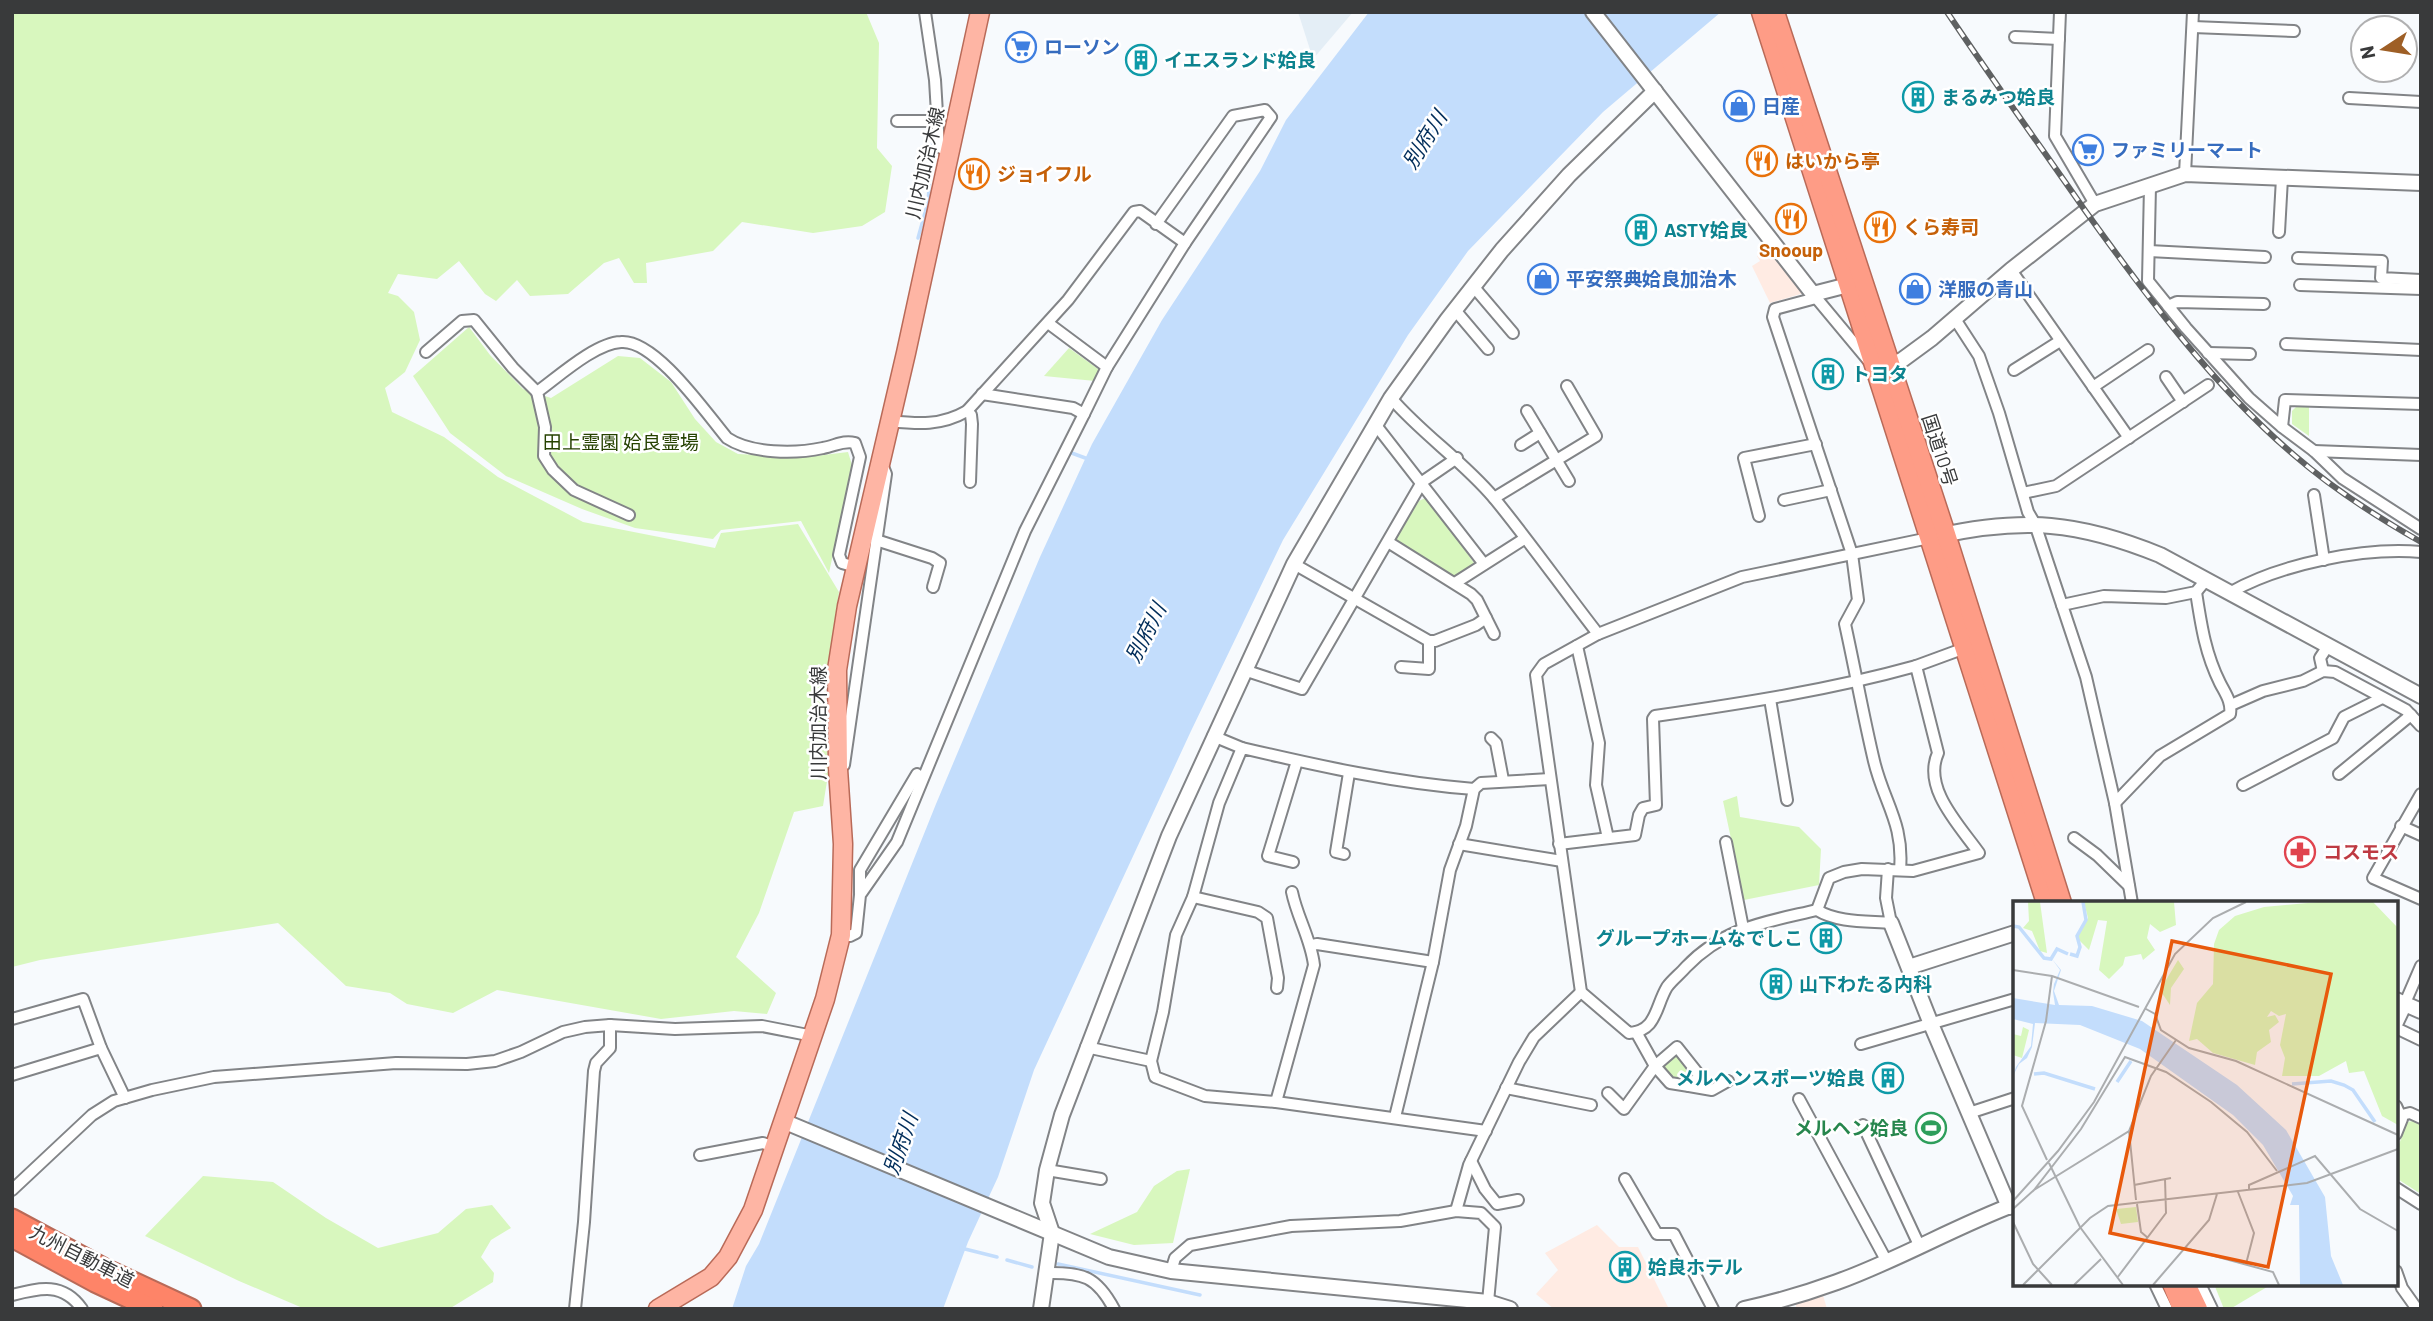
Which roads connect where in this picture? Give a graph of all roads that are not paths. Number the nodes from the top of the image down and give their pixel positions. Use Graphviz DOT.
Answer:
graph roads {
  1 [pos="925,12"];
  2 [pos="980,12"];
  3 [pos="1593,12"];
  4 [pos="1761,12"];
  5 [pos="1775,12"];
  6 [pos="2060,12"];
  7 [pos="2193,12"];
  8 [pos="2193,27"];
  9 [pos="2294,31"];
  10 [pos="2015,37"];
  11 [pos="2059,39"];
  12 [pos="1651,86"];
  13 [pos="2348,98"];
  14 [pos="2421,102"];
  15 [pos="897,121"];
  16 [pos="935,121"];
  17 [pos="950,152"];
  18 [pos="2185,174"];
  19 [pos="2282,178"];
  20 [pos="2421,183"];
  21 [pos="2150,186"];
  22 [pos="2095,204"];
  23 [pos="1156,224"];
  24 [pos="2279,232"];
  25 [pos="1185,243"];
  26 [pos="2149,251"];
  27 [pos="2265,257"];
  28 [pos="2298,258"];
  29 [pos="2011,270"];
  30 [pos="2421,280"];
  31 [pos="1855,284"];
  32 [pos="2300,285"];
  33 [pos="1474,286"];
  34 [pos="2421,289"];
  35 [pos="1815,296"];
  36 [pos="2264,304"];
  37 [pos="2168,306"];
  38 [pos="1455,310"];
  39 [pos="1955,319"];
  40 [pos="1048,323"];
  41 [pos="1513,333"];
  42 [pos="2060,341"];
  43 [pos="2286,344"];
  44 [pos="1488,349"];
  45 [pos="2421,350"];
  46 [pos="2148,351"];
  47 [pos="426,352"];
  48 [pos="2208,354"];
  49 [pos="2250,355"];
  50 [pos="1107,367"];
  51 [pos="1883,368"];
  52 [pos="2014,370"];
  53 [pos="2166,377"];
  54 [pos="2208,385"];
  55 [pos="1567,386"];
  56 [pos="2093,387"];
  57 [pos="537,392"];
  58 [pos="982,394"];
  59 [pos="1391,398"];
  60 [pos="2183,402"];
  61 [pos="2421,404"];
  62 [pos="967,411"];
  63 [pos="1527,411"];
  64 [pos="1084,414"];
  65 [pos="890,421"];
  66 [pos="1375,424"];
  67 [pos="2282,427"];
  68 [pos="1541,433"];
  69 [pos="2129,438"];
  70 [pos="1816,444"];
  71 [pos="1521,445"];
  72 [pos="2314,451"];
  73 [pos="2421,455"];
  74 [pos="880,457"];
  75 [pos="1457,458"];
  76 [pos="1556,460"];
  77 [pos="1569,481"];
  78 [pos="970,482"];
  79 [pos="1422,482"];
  80 [pos="1832,490"];
  81 [pos="2023,493"];
  82 [pos="2314,495"];
  83 [pos="1494,498"];
  84 [pos="1784,500"];
  85 [pos="629,514"];
  86 [pos="1759,516"];
  87 [pos="2035,524"];
  88 [pos="2421,529"];
  89 [pos="1938,536"];
  90 [pos="1524,538"];
  91 [pos="876,540"];
  92 [pos="1388,542"];
  93 [pos="2421,552"];
  94 [pos="1852,554"];
  95 [pos="2324,560"];
  96 [pos="1294,564"];
  97 [pos="1485,564"];
  98 [pos="856,568"];
  99 [pos="1455,583"];
  100 [pos="2201,586"];
  101 [pos="933,587"];
  102 [pos="2231,592"];
  103 [pos="1354,599"];
  104 [pos="2062,605"];
  105 [pos="1486,618"];
  106 [pos="1494,634"];
  107 [pos="1598,634"];
  108 [pos="1429,641"];
  109 [pos="1577,646"];
  110 [pos="2328,646"];
  111 [pos="1965,648"];
  112 [pos="1916,666"];
  113 [pos="1401,667"];
  114 [pos="1244,670"];
  115 [pos="2323,671"];
  116 [pos="1857,682"];
  117 [pos="2421,696"];
  118 [pos="2382,698"];
  119 [pos="1770,699"];
  120 [pos="2231,705"];
  121 [pos="2411,715"];
  122 [pos="2421,726"];
  123 [pos="1213,736"];
  124 [pos="933,738"];
  125 [pos="1491,738"];
  126 [pos="1242,748"];
  127 [pos="1297,761"];
  128 [pos="838,769"];
  129 [pos="1349,773"];
  130 [pos="2339,774"];
  131 [pos="1550,779"];
  132 [pos="1503,780"];
  133 [pos="2243,785"];
  134 [pos="1474,789"];
  135 [pos="2421,794"];
  136 [pos="1787,800"];
  137 [pos="2115,803"];
  138 [pos="2401,826"];
  139 [pos="2421,835"];
  140 [pos="1608,838"];
  141 [pos="2074,838"];
  142 [pos="1726,842"];
  143 [pos="1459,844"];
  144 [pos="1559,844"];
  145 [pos="1344,855"];
  146 [pos="1562,861"];
  147 [pos="1293,862"];
  148 [pos="1894,869"];
  149 [pos="2129,886"];
  150 [pos="1292,891"];
  151 [pos="860,895"];
  152 [pos="1193,897"];
  153 [pos="2421,899"];
  154 [pos="2045,901"];
  155 [pos="2061,901"];
  156 [pos="2133,901"];
  157 [pos="1817,910"];
  158 [pos="1891,923"];
  159 [pos="1743,928"];
  160 [pos="2013,934"];
  161 [pos="842,935"];
  162 [pos="1311,945"];
  163 [pos="1433,962"];
  164 [pos="2421,966"];
  165 [pos="1909,967"];
  166 [pos="1277,988"];
  167 [pos="1581,992"];
  168 [pos="2013,1000"];
  169 [pos="2400,1001"];
  170 [pos="2421,1010"];
  171 [pos="12,1019"];
  172 [pos="1931,1024"];
  173 [pos="610,1025"];
  174 [pos="2398,1029"];
  175 [pos="1636,1032"];
  176 [pos="813,1036"];
  177 [pos="2421,1040"];
  178 [pos="1861,1044"];
  179 [pos="1086,1047"];
  180 [pos="101,1048"];
  181 [pos="1151,1061"];
  182 [pos="1656,1066"];
  183 [pos="12,1075"];
  184 [pos="1728,1081"];
  185 [pos="1689,1086"];
  186 [pos="1506,1088"];
  187 [pos="1608,1093"];
  188 [pos="125,1098"];
  189 [pos="1799,1099"];
  190 [pos="2013,1099"];
  191 [pos="1276,1102"];
  192 [pos="1591,1105"];
  193 [pos="2399,1110"];
  194 [pos="1969,1113"];
  195 [pos="1395,1117"];
  196 [pos="2421,1118"];
  197 [pos="788,1123"];
  198 [pos="1863,1125"];
  199 [pos="1486,1131"];
  200 [pos="774,1147"];
  201 [pos="700,1155"];
  202 [pos="1471,1161"];
  203 [pos="1047,1170"];
  204 [pos="1101,1179"];
  205 [pos="1625,1179"];
  206 [pos="2398,1189"];
  207 [pos="12,1190"];
  208 [pos="1518,1200"];
  209 [pos="2421,1204"];
  210 [pos="2012,1205"];
  211 [pos="1456,1211"];
  212 [pos="12,1219"];
  213 [pos="1052,1233"];
  214 [pos="12,1237"];
  215 [pos="1919,1245"];
  216 [pos="1886,1260"];
  217 [pos="1171,1271"];
  218 [pos="1047,1273"];
  219 [pos="2398,1277"];
  220 [pos="2156,1286"];
  221 [pos="2173,1286"];
  222 [pos="2187,1286"];
  223 [pos="2201,1286"];
  224 [pos="12,1295"];
  225 [pos="1488,1302"];
  226 [pos="82,1309"];
  227 [pos="153,1309"];
  228 [pos="191,1309"];
  229 [pos="575,1309"];
  230 [pos="658,1309"];
  231 [pos="1041,1309"];
  232 [pos="1114,1309"];
  233 [pos="1510,1309"];
  234 [pos="1713,1309"];
  235 [pos="1744,1309"];
  236 [pos="2167,1309"];
  237 [pos="2182,1309"];
  238 [pos="2198,1309"];
  239 [pos="2212,1309"];
  240 [pos="2417,1309"];
  1 -- 16 [label="street"];
  2 -- 17 [label="main road, 川内加治木線"];
  3 -- 12 [label="street"];
  4 -- 31 [label="highway, 国道10号"];
  5 -- 31 [label="highway, 国道10号"];
  6 -- 11 [label="street"];
  7 -- 8 [label="street"];
  8 -- 9 [label="street"];
  8 -- 18 [label="street"];
  10 -- 11 [label="street"];
  11 -- 22 [label="street"];
  12 -- 33 [label="street"];
  12 -- 35 [label="street"];
  13 -- 14 [label="street"];
  15 -- 16 [label="street"];
  16 -- 17 [label="street"];
  17 -- 65 [label="main road, 川内加治木線"];
  18 -- 19 [label="street"];
  18 -- 21 [label="street"];
  19 -- 20 [label="street"];
  19 -- 24 [label="street"];
  21 -- 22 [label="street"];
  21 -- 26 [label="street"];
  22 -- 29 [label="street"];
  23 -- 25 [label="street"];
  23 -- 25 [label="street"];
  23 -- 40 [label="street"];
  25 -- 50 [label="street"];
  26 -- 27 [label="street"];
  26 -- 37 [label="street"];
  28 -- 30 [label="street"];
  29 -- 39 [label="street"];
  29 -- 42 [label="street"];
  31 -- 35 [label="street"];
  31 -- 51 [label="highway, 国道10号"];
  32 -- 34 [label="street"];
  33 -- 38 [label="street"];
  33 -- 41 [label="street"];
  35 -- 51 [label="street"];
  35 -- 70 [label="street"];
  36 -- 37 [label="street"];
  37 -- 48 [label="street"];
  38 -- 44 [label="street"];
  38 -- 59 [label="street"];
  39 -- 51 [label="street"];
  39 -- 81 [label="street"];
  40 -- 50 [label="street"];
  40 -- 58 [label="street"];
  42 -- 52 [label="street"];
  42 -- 56 [label="street"];
  43 -- 45 [label="street"];
  46 -- 56 [label="street"];
  47 -- 57 [label="street"];
  48 -- 49 [label="street"];
  48 -- 67 [label="street"];
  50 -- 64 [label="street"];
  51 -- 89 [label="highway, 国道10号"];
  53 -- 60 [label="street"];
  54 -- 60 [label="street"];
  55 -- 76 [label="street"];
  56 -- 69 [label="street"];
  57 -- 85 [label="street"];
  57 -- 98 [label="street"];
  58 -- 62 [label="street"];
  58 -- 64 [label="street"];
  59 -- 66 [label="street"];
  59 -- 75 [label="street"];
  60 -- 69 [label="street"];
  61 -- 67 [label="street"];
  62 -- 65 [label="street"];
  62 -- 78 [label="street"];
  63 -- 68 [label="street"];
  64 -- 151 [label="street"];
  65 -- 74 [label="main road, 川内加治木線"];
  66 -- 79 [label="street"];
  66 -- 96 [label="street"];
  67 -- 72 [label="street"];
  68 -- 71 [label="street"];
  68 -- 76 [label="street"];
  69 -- 81 [label="street"];
  70 -- 80 [label="street"];
  70 -- 86 [label="street"];
  72 -- 73 [label="street"];
  72 -- 88 [label="street"];
  74 -- 91 [label="street"];
  74 -- 98 [label="main road, 川内加治木線"];
  75 -- 79 [label="street"];
  75 -- 83 [label="street"];
  76 -- 77 [label="street"];
  76 -- 83 [label="street"];
  79 -- 92 [label="street"];
  79 -- 97 [label="street"];
  80 -- 84 [label="street"];
  80 -- 94 [label="street"];
  81 -- 87 [label="street"];
  82 -- 95 [label="street"];
  83 -- 90 [label="street"];
  87 -- 89 [label="street"];
  87 -- 100 [label="street"];
  87 -- 104 [label="street"];
  89 -- 94 [label="street"];
  89 -- 111 [label="highway, 国道10号"];
  89 -- 155 [label="highway, 国道10号"];
  90 -- 97 [label="street"];
  90 -- 107 [label="street"];
  91 -- 101 [label="street"];
  91 -- 128 [label="street"];
  92 -- 99 [label="street"];
  92 -- 103 [label="street"];
  93 -- 95 [label="street"];
  94 -- 107 [label="street"];
  94 -- 116 [label="street"];
  95 -- 102 [label="street"];
  96 -- 103 [label="street"];
  96 -- 114 [label="street"];
  97 -- 99 [label="street"];
  98 -- 128 [label="main road, 川内加治木線"];
  99 -- 105 [label="street"];
  100 -- 102 [label="street"];
  100 -- 104 [label="street"];
  100 -- 120 [label="street"];
  102 -- 110 [label="street"];
  103 -- 108 [label="street"];
  103 -- 114 [label="street"];
  104 -- 137 [label="street"];
  105 -- 106 [label="street"];
  105 -- 108 [label="street"];
  107 -- 109 [label="street"];
  108 -- 113 [label="street"];
  109 -- 131 [label="street"];
  109 -- 140 [label="street"];
  110 -- 115 [label="street"];
  110 -- 117 [label="street"];
  111 -- 112 [label="street"];
  111 -- 154 [label="highway, 国道10号"];
  112 -- 116 [label="street"];
  112 -- 148 [label="street"];
  114 -- 123 [label="street"];
  115 -- 118 [label="street"];
  115 -- 120 [label="street"];
  116 -- 119 [label="street"];
  116 -- 148 [label="street"];
  118 -- 121 [label="street"];
  118 -- 133 [label="street"];
  119 -- 136 [label="street"];
  119 -- 140 [label="street"];
  120 -- 137 [label="street"];
  121 -- 122 [label="street"];
  121 -- 130 [label="street"];
  123 -- 126 [label="street"];
  123 -- 179 [label="street"];
  124 -- 151 [label="street"];
  125 -- 132 [label="street"];
  126 -- 127 [label="street"];
  126 -- 152 [label="street"];
  127 -- 129 [label="street"];
  127 -- 147 [label="street"];
  128 -- 161 [label="main road, 川内加治木線"];
  129 -- 134 [label="street"];
  129 -- 145 [label="street"];
  131 -- 132 [label="street"];
  131 -- 144 [label="street"];
  132 -- 134 [label="street"];
  134 -- 143 [label="street"];
  135 -- 138 [label="street"];
  137 -- 149 [label="street"];
  138 -- 139 [label="street"];
  138 -- 153 [label="street"];
  140 -- 144 [label="street"];
  141 -- 149 [label="street"];
  142 -- 159 [label="street"];
  143 -- 146 [label="street"];
  143 -- 163 [label="street"];
  144 -- 146 [label="street"];
  146 -- 167 [label="street"];
  148 -- 157 [label="street"];
  148 -- 158 [label="street"];
  149 -- 156 [label="street"];
  150 -- 162 [label="street"];
  151 -- 161 [label="street"];
  152 -- 166 [label="street"];
  152 -- 181 [label="street"];
  157 -- 158 [label="street"];
  157 -- 159 [label="street"];
  158 -- 165 [label="street"];
  159 -- 175 [label="street"];
  160 -- 165 [label="street"];
  161 -- 176 [label="main road, 川内加治木線"];
  162 -- 163 [label="street"];
  162 -- 191 [label="street"];
  163 -- 195 [label="street"];
  164 -- 169 [label="street"];
  165 -- 172 [label="street"];
  167 -- 175 [label="street"];
  167 -- 186 [label="street"];
  168 -- 172 [label="street"];
  169 -- 170 [label="street"];
  171 -- 180 [label="street"];
  172 -- 178 [label="street"];
  172 -- 194 [label="street"];
  173 -- 176 [label="street"];
  173 -- 188 [label="street"];
  173 -- 229 [label="street"];
  174 -- 177 [label="street"];
  175 -- 182 [label="street"];
  176 -- 197 [label="main road, 川内加治木線"];
  179 -- 181 [label="street"];
  179 -- 203 [label="street"];
  180 -- 183 [label="street"];
  180 -- 188 [label="street"];
  181 -- 191 [label="street"];
  182 -- 185 [label="street"];
  182 -- 185 [label="street"];
  182 -- 187 [label="street"];
  184 -- 185 [label="street"];
  186 -- 192 [label="street"];
  186 -- 199 [label="street"];
  188 -- 207 [label="street"];
  189 -- 216 [label="street"];
  190 -- 194 [label="street"];
  191 -- 195 [label="street"];
  193 -- 196 [label="street"];
  194 -- 210 [label="street"];
  195 -- 199 [label="street"];
  197 -- 200 [label="main road, 川内加治木線"];
  197 -- 213 [label="street"];
  198 -- 215 [label="street"];
  199 -- 202 [label="street"];
  200 -- 201 [label="street"];
  200 -- 230 [label="main road, 川内加治木線"];
  202 -- 208 [label="street"];
  202 -- 211 [label="street"];
  203 -- 204 [label="street"];
  203 -- 213 [label="street"];
  205 -- 234 [label="street"];
  206 -- 209 [label="street"];
  210 -- 215 [label="street"];
  211 -- 217 [label="street"];
  211 -- 225 [label="street"];
  212 -- 228 [label="highway, 九州自動車道"];
  213 -- 217 [label="street"];
  213 -- 218 [label="street"];
  214 -- 227 [label="highway, 九州自動車道"];
  215 -- 216 [label="street"];
  216 -- 235 [label="street"];
  217 -- 225 [label="street"];
  218 -- 231 [label="street"];
  218 -- 232 [label="street"];
  219 -- 240 [label="street"];
  220 -- 236 [label="street"];
  221 -- 237 [label="highway"];
  222 -- 238 [label="highway"];
  223 -- 239 [label="street"];
  224 -- 226 [label="street"];
  225 -- 233 [label="street"];
}
